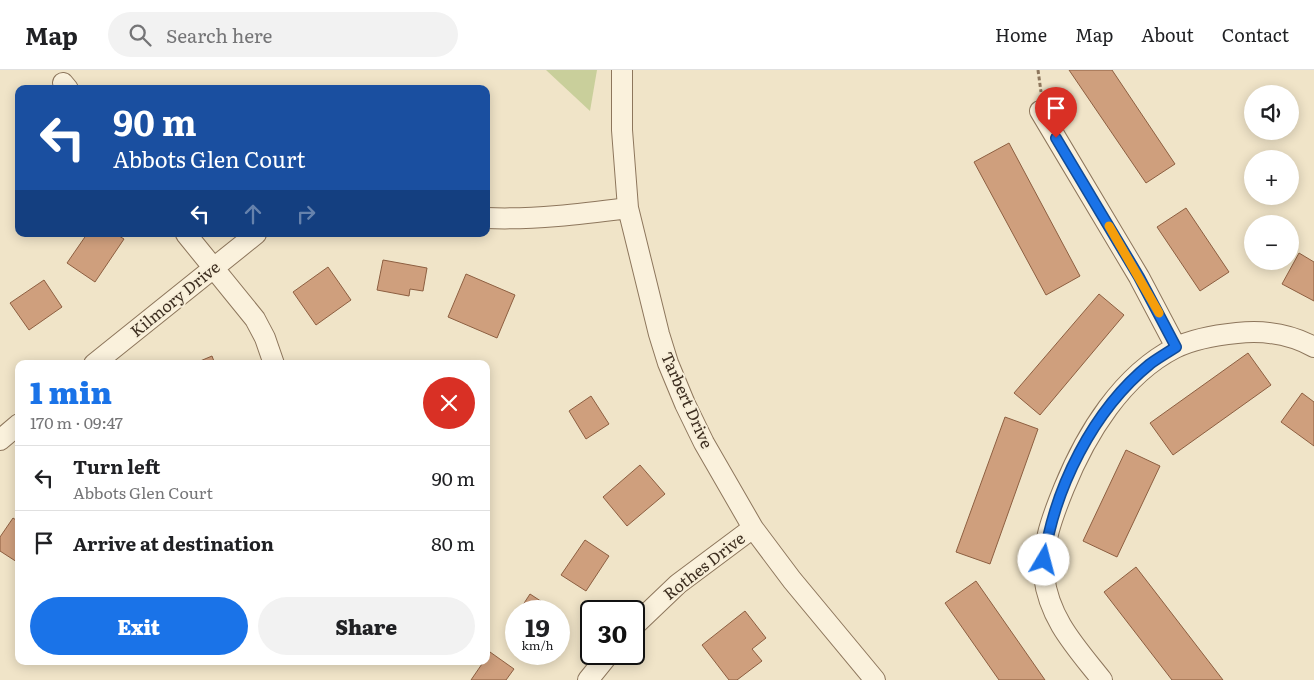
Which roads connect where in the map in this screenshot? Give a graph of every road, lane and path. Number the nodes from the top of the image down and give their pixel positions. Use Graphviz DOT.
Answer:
graph roads {
  1 [pos="622,70"];
  2 [pos="1038,70"];
  3 [pos="1041,105"];
  4 [pos="628,208"];
  5 [pos="490,218"];
  6 [pos="188,237"];
  7 [pos="252,237"];
  8 [pos="214,268"];
  9 [pos="1176,347"];
  10 [pos="1314,347"];
  11 [pos="99,360"];
  12 [pos="273,360"];
  13 [pos="15,427"];
  14 [pos="0,440"];
  15 [pos="753,528"];
  16 [pos="645,616"];
  17 [pos="600,665"];
  18 [pos="588,680"];
  19 [pos="875,680"];
  20 [pos="1102,680"];
  1 -- 4 [label="street, Tarbert Drive"];
  2 -- 3 [label="path"];
  3 -- 9 [label="street"];
  4 -- 5 [label="street"];
  4 -- 15 [label="street, Tarbert Drive"];
  6 -- 8 [label="street"];
  7 -- 8 [label="street, Kilmory Drive"];
  8 -- 11 [label="street, Kilmory Drive"];
  8 -- 12 [label="street"];
  9 -- 10 [label="street"];
  9 -- 20 [label="street"];
  13 -- 14 [label="street"];
  15 -- 16 [label="street, Rothes Drive"];
  15 -- 19 [label="street, Tarbert Drive"];
  17 -- 18 [label="street"];
}
